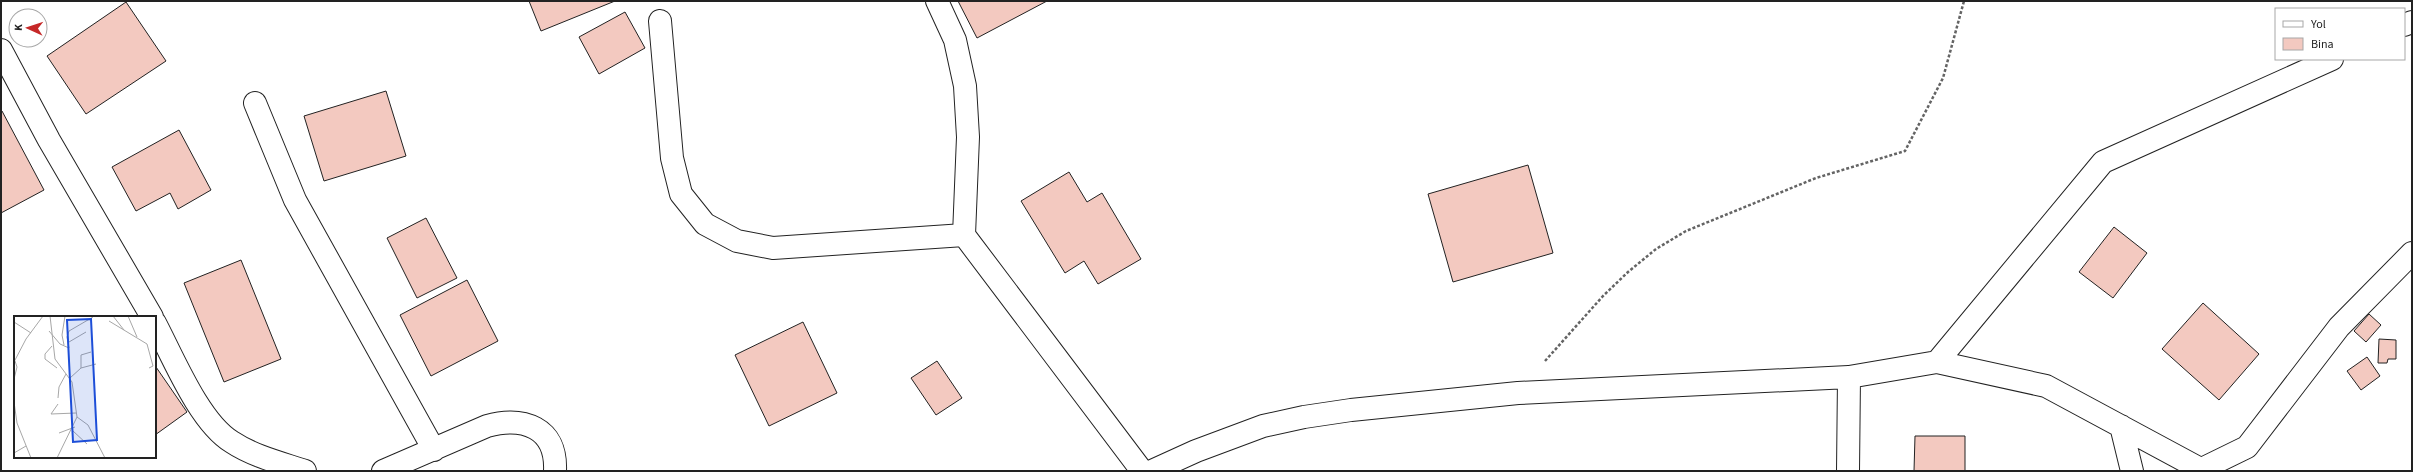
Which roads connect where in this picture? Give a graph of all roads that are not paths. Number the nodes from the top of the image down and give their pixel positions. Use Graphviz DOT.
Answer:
graph roads {
  1 [pos="938,1"];
  2 [pos="660,21"];
  3 [pos="1,50"];
  4 [pos="2330,60"];
  5 [pos="255,103"];
  6 [pos="964,235"];
  7 [pos="2412,253"];
  8 [pos="151,316"];
  9 [pos="156,325"];
  10 [pos="1937,362"];
  11 [pos="1849,377"];
  12 [pos="2121,426"];
  13 [pos="434,450"];
  14 [pos="2203,470"];
  15 [pos="305,471"];
  16 [pos="383,471"];
  17 [pos="555,471"];
  18 [pos="1142,471"];
  19 [pos="1152,471"];
  20 [pos="1848,471"];
  21 [pos="2132,471"];
  1 -- 6 [label="street"];
  2 -- 6 [label="street"];
  3 -- 8 [label="street"];
  4 -- 10 [label="street"];
  5 -- 13 [label="street"];
  6 -- 18 [label="street"];
  7 -- 14 [label="street"];
  9 -- 15 [label="street"];
  10 -- 11 [label="street"];
  10 -- 12 [label="street"];
  11 -- 19 [label="street"];
  11 -- 20 [label="street"];
  12 -- 14 [label="street"];
  12 -- 21 [label="street"];
  13 -- 16 [label="street"];
  13 -- 17 [label="street"];
}
